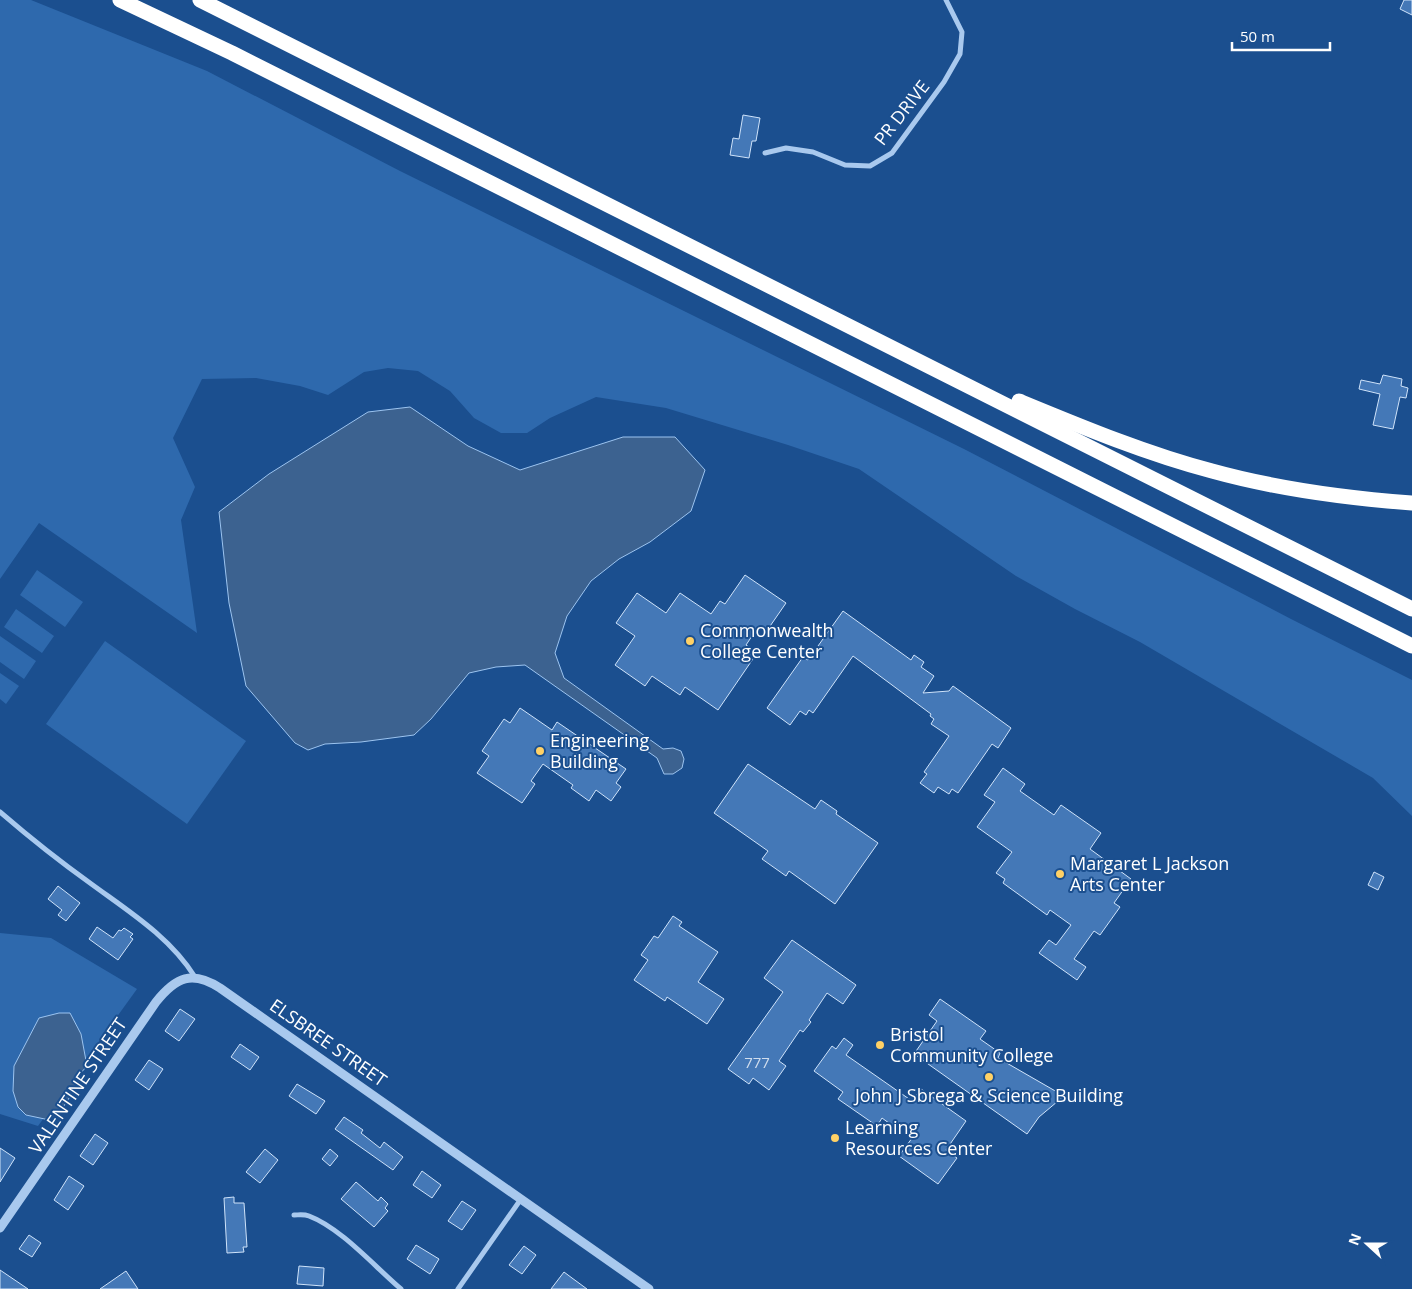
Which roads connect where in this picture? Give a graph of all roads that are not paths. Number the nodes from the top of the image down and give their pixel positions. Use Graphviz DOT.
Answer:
graph roads {
  1 [pos="120,0"];
  2 [pos="200,0"];
  3 [pos="946,0"];
  4 [pos="765,153"];
  5 [pos="910,356"];
  6 [pos="1412,503"];
  7 [pos="1412,609"];
  8 [pos="1412,646"];
  9 [pos="0,812"];
  10 [pos="195,977"];
  11 [pos="521,1199"];
  12 [pos="294,1215"];
  13 [pos="0,1228"];
  14 [pos="401,1289"];
  15 [pos="458,1289"];
  16 [pos="649,1289"];
  1 -- 8 [label="highway"];
  2 -- 5 [label="highway"];
  3 -- 4 [label="street, PR DRIVE"];
  5 -- 6 [label="highway"];
  5 -- 7 [label="highway"];
  9 -- 10 [label="street"];
  10 -- 11 [label="street, ELSBREE STREET"];
  10 -- 13 [label="street, VALENTINE STREET"];
  11 -- 15 [label="street"];
  11 -- 16 [label="street, ELSBREE STREET"];
  12 -- 14 [label="street"];
}
